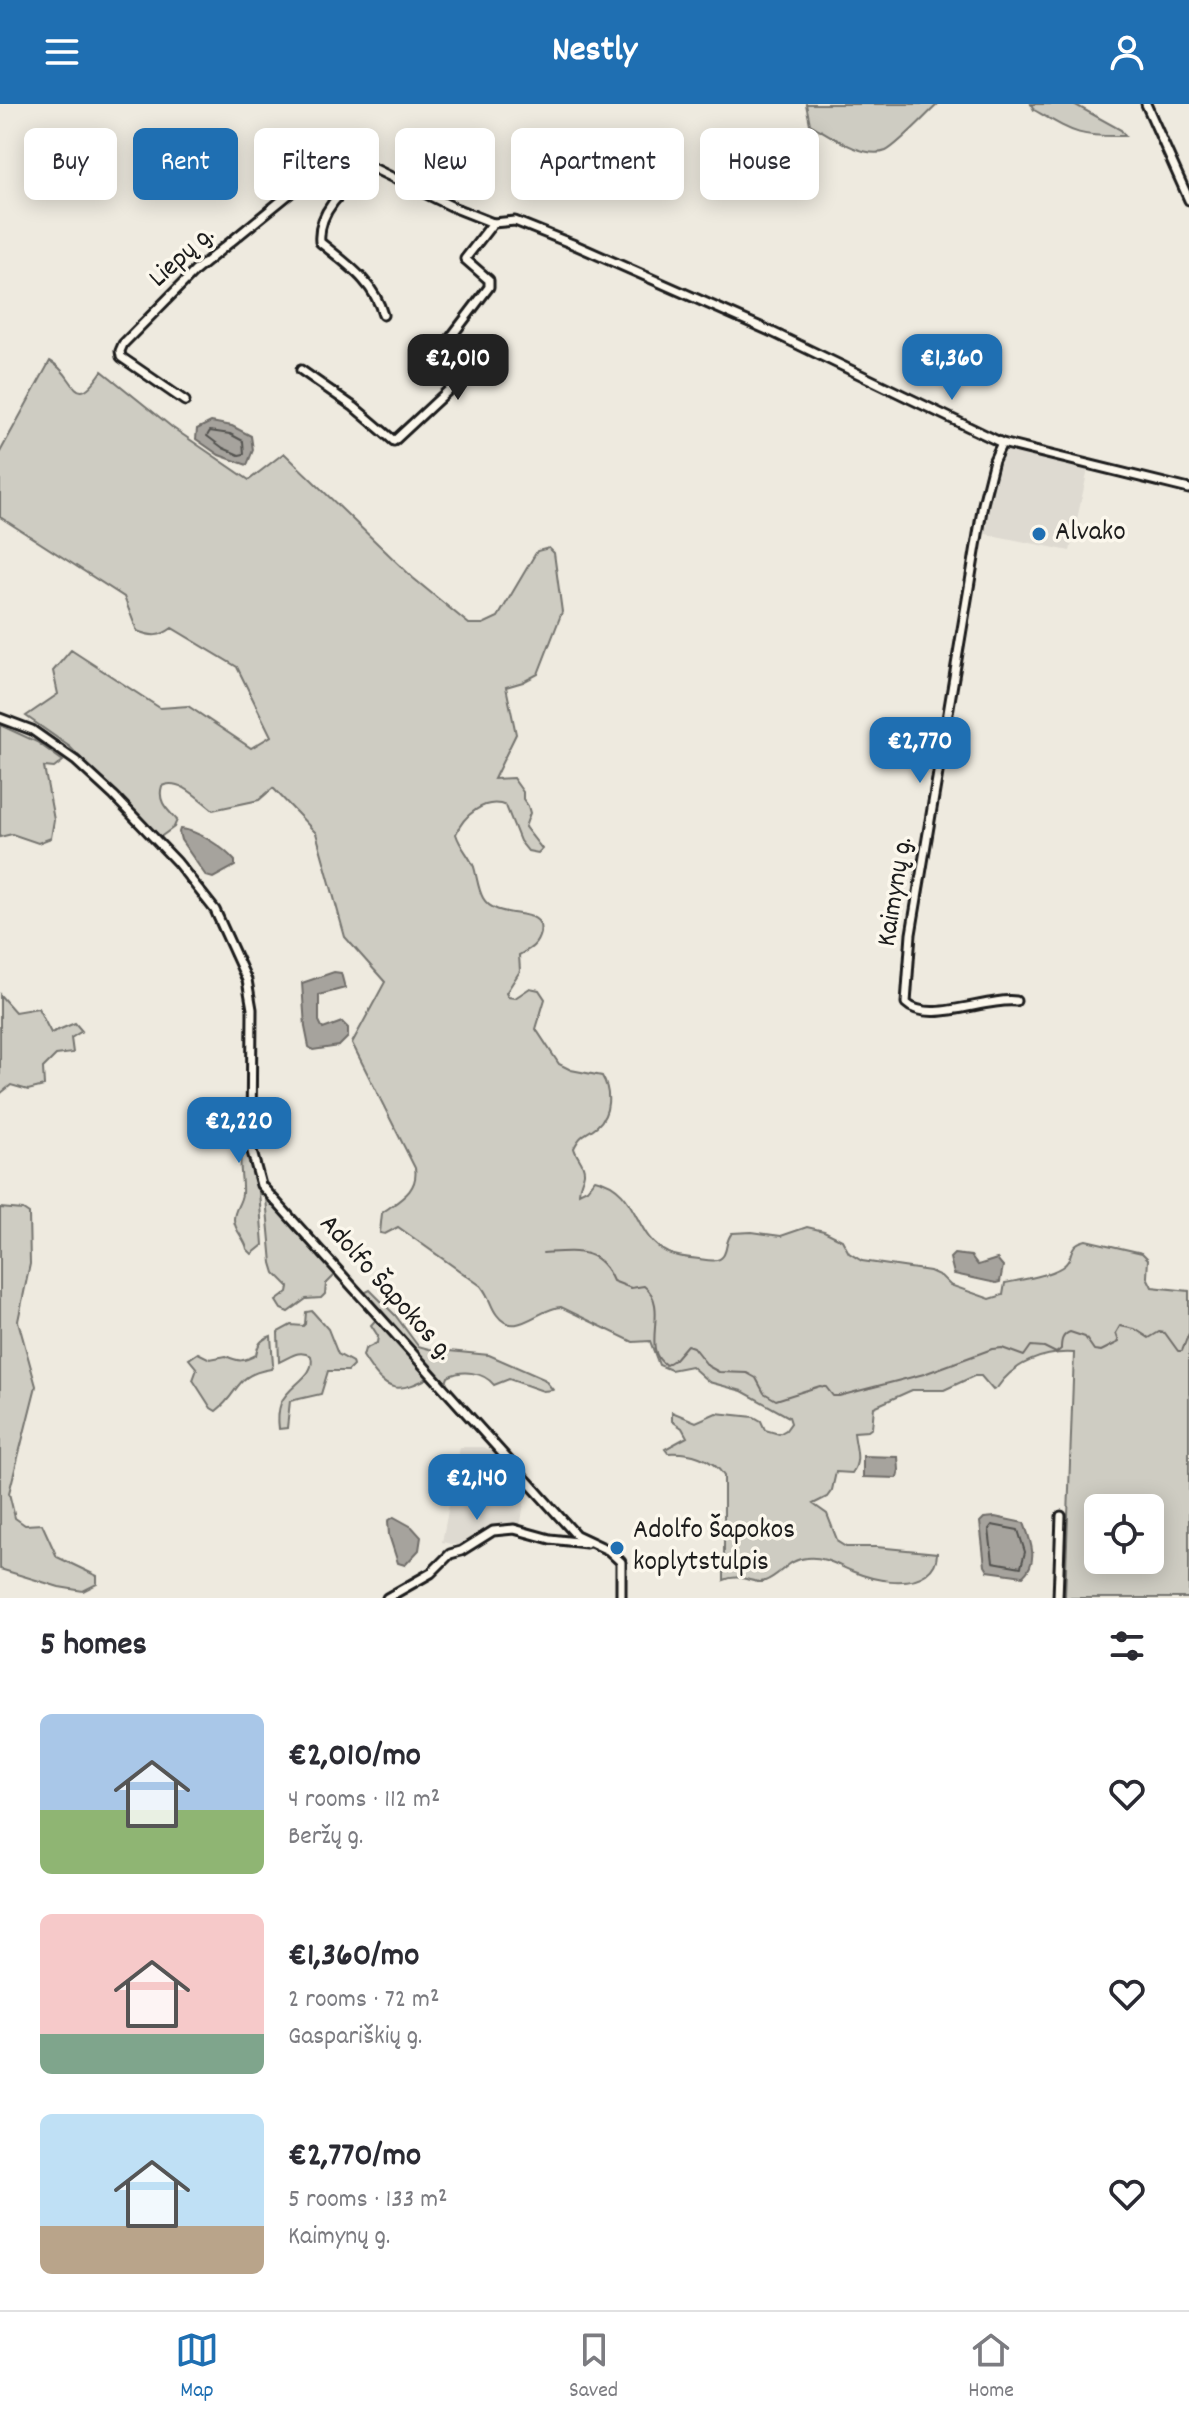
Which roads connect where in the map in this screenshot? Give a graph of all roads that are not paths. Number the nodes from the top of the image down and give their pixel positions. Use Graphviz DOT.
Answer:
graph roads {
  1 [pos="1146,104"];
  2 [pos="379,171"];
  3 [pos="282,200"];
  4 [pos="337,200"];
  5 [pos="1189,200"];
  6 [pos="493,223"];
  7 [pos="383,315"];
  8 [pos="301,370"];
  9 [pos="185,401"];
  10 [pos="1002,443"];
  11 [pos="1189,489"];
  12 [pos="0,718"];
  13 [pos="1016,1001"];
  14 [pos="1061,1516"];
  15 [pos="588,1543"];
  16 [pos="387,1598"];
  17 [pos="621,1598"];
  18 [pos="1058,1598"];
  1 -- 5 [label="street"];
  2 -- 6 [label="street"];
  3 -- 9 [label="street, Liepų g."];
  4 -- 7 [label="street"];
  6 -- 8 [label="street"];
  6 -- 10 [label="street"];
  10 -- 11 [label="street"];
  10 -- 13 [label="street, Kaimynų g."];
  12 -- 15 [label="street, Adolfo Šapokos g."];
  14 -- 18 [label="street"];
  15 -- 16 [label="street"];
  15 -- 17 [label="street, Adolfo Šapokos g."];
}
